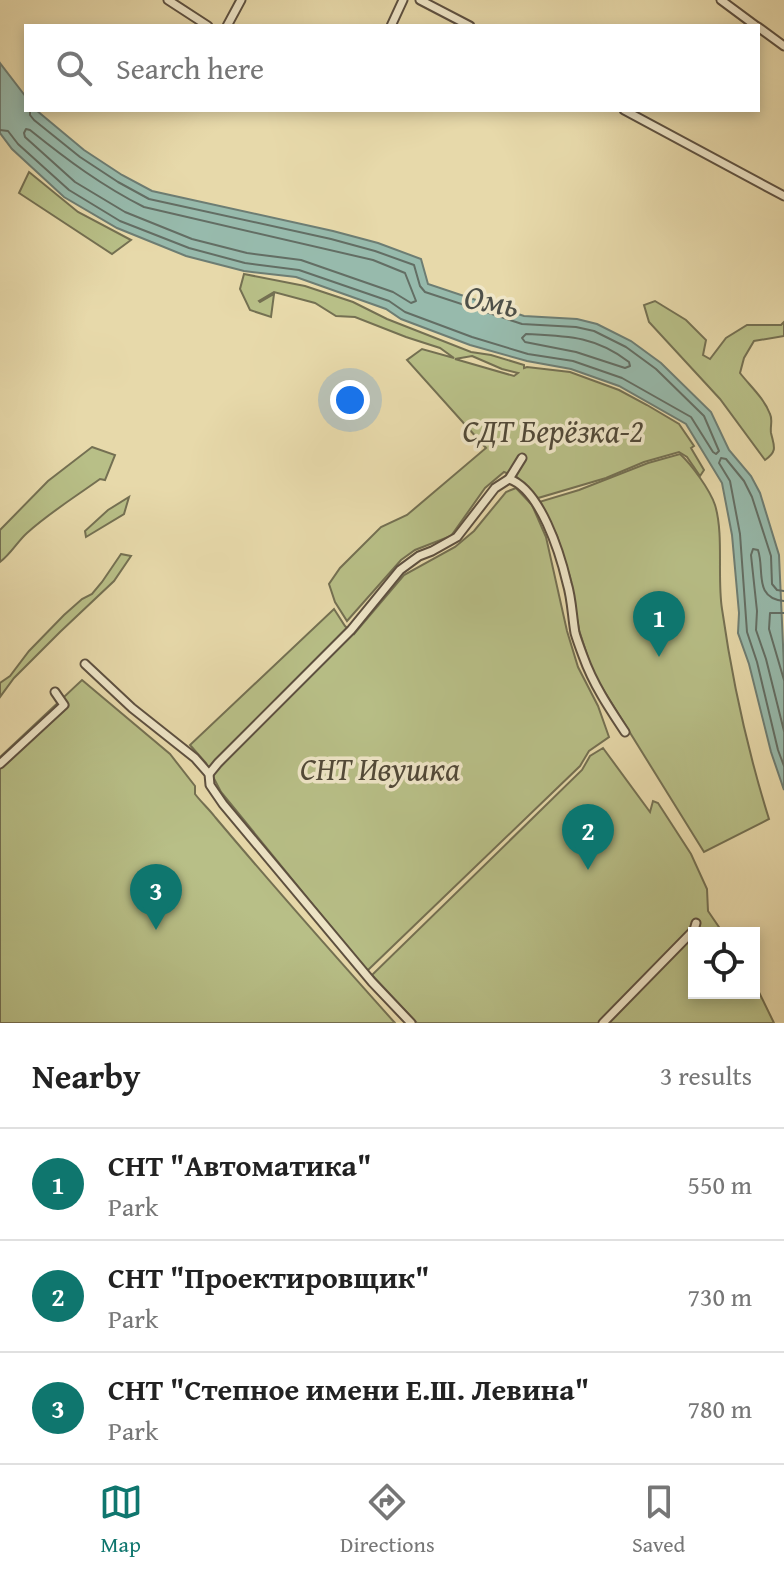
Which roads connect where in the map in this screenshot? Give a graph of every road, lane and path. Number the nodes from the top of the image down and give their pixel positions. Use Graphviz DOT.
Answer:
graph roads {
  1 [pos="168,0"];
  2 [pos="241,0"];
  3 [pos="403,0"];
  4 [pos="420,0"];
  5 [pos="721,0"];
  6 [pos="205,24"];
  7 [pos="228,24"];
  8 [pos="392,24"];
  9 [pos="466,24"];
  10 [pos="753,24"];
  11 [pos="760,29"];
  12 [pos="784,46"];
  13 [pos="628,112"];
  14 [pos="784,196"];
  15 [pos="522,458"];
  16 [pos="509,479"];
  17 [pos="85,664"];
  18 [pos="55,692"];
  19 [pos="625,732"];
  20 [pos="0,764"];
  21 [pos="209,774"];
  22 [pos="696,923"];
  23 [pos="411,1023"];
  24 [pos="603,1023"];
  1 -- 6 [label="street"];
  2 -- 7 [label="street"];
  3 -- 8 [label="street"];
  4 -- 9 [label="street"];
  5 -- 10 [label="street"];
  11 -- 12 [label="street"];
  13 -- 14 [label="street"];
  15 -- 16 [label="street"];
  16 -- 19 [label="street"];
  16 -- 21 [label="street"];
  17 -- 21 [label="street"];
  18 -- 20 [label="street"];
  21 -- 23 [label="street"];
  22 -- 24 [label="street"];
}
